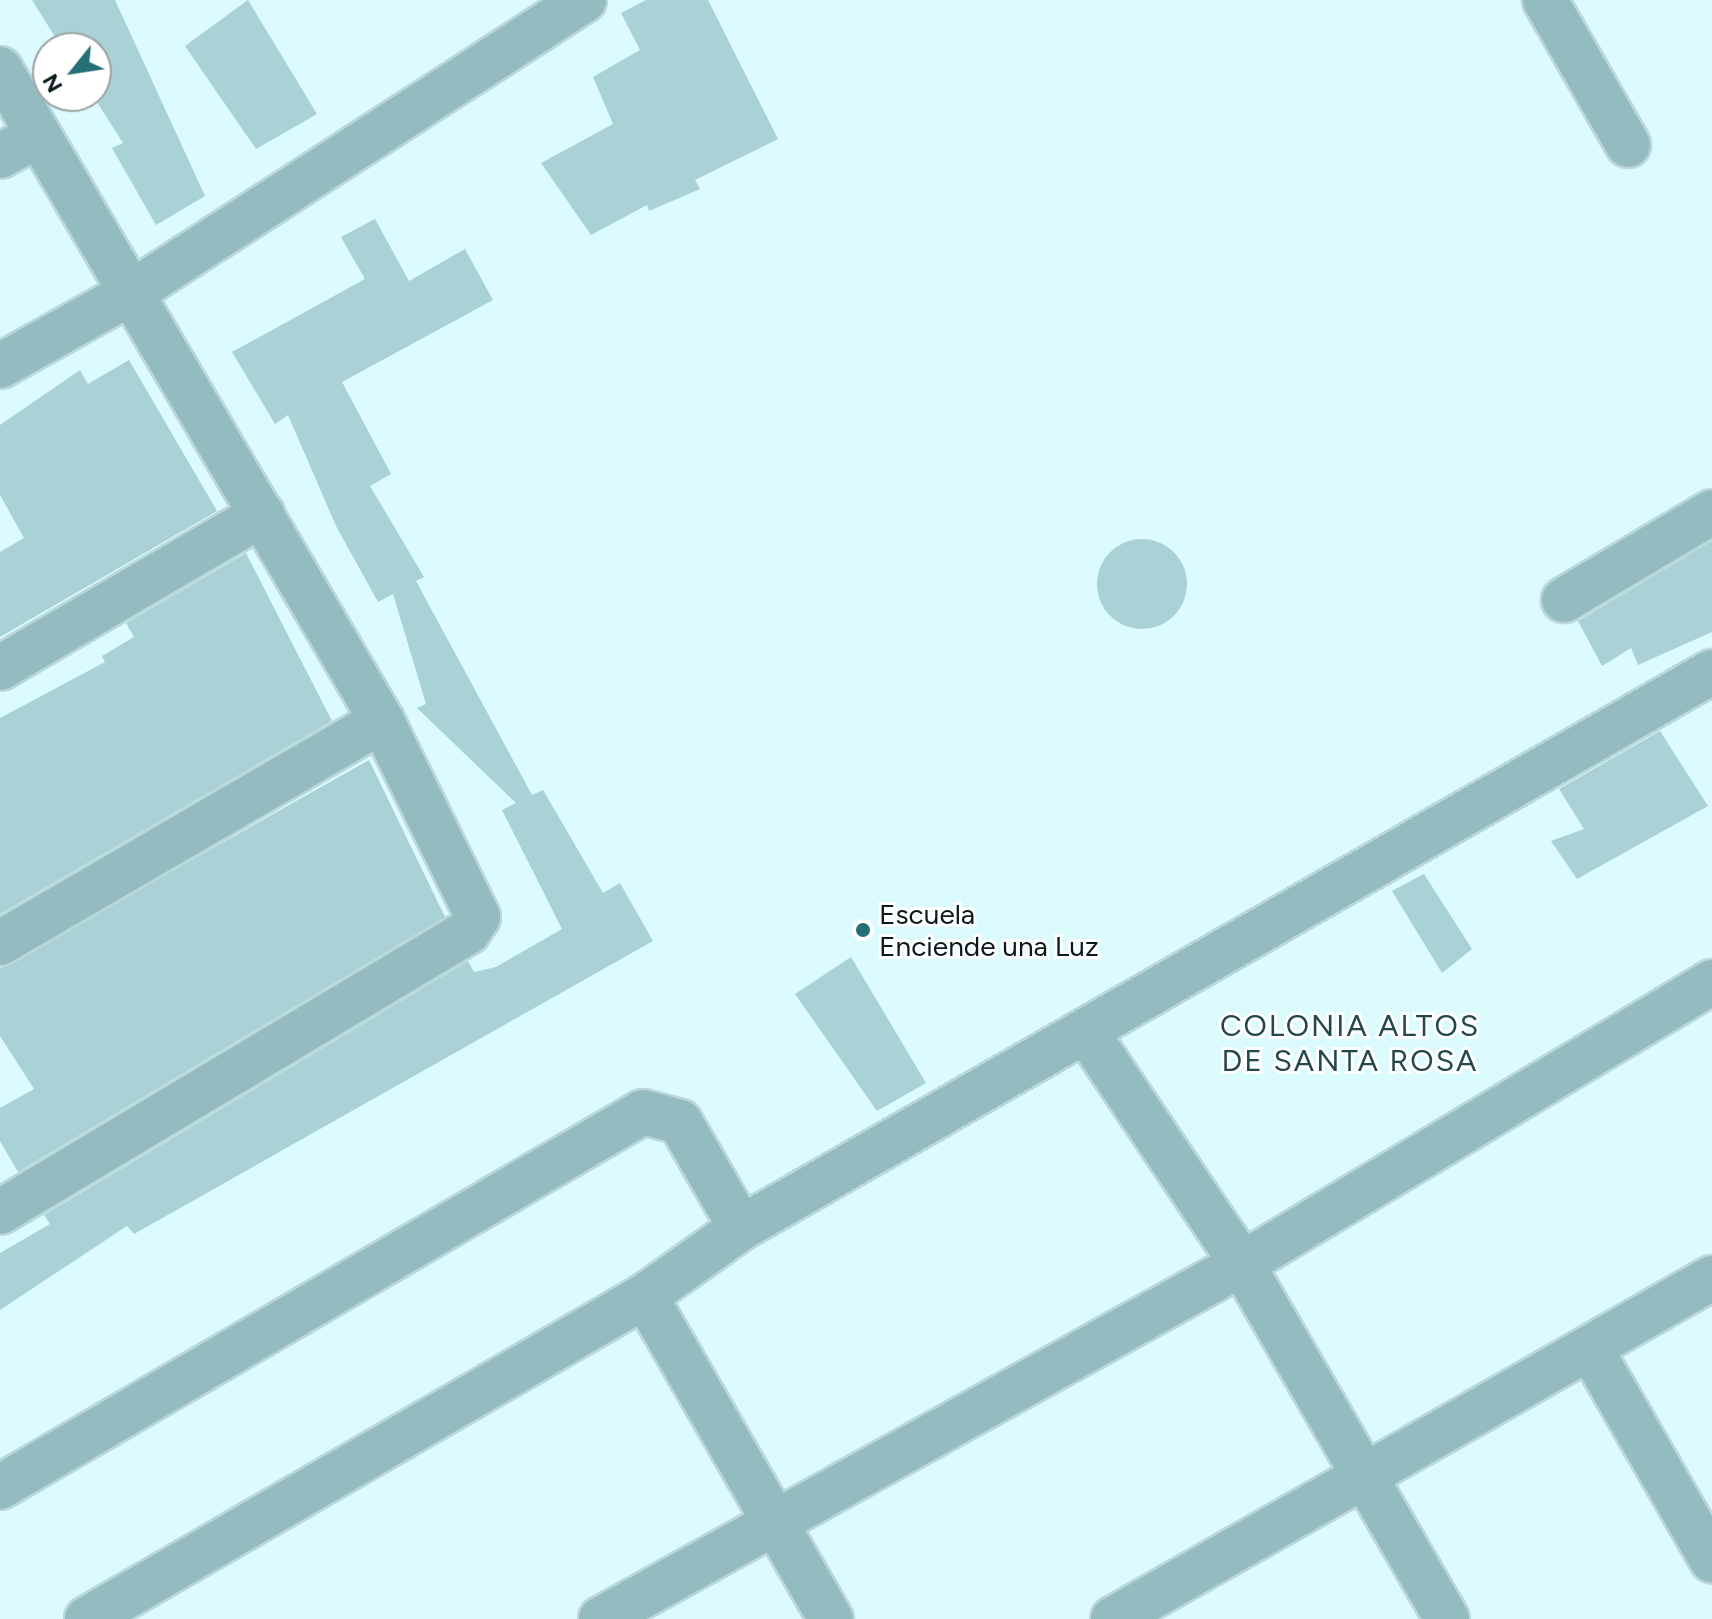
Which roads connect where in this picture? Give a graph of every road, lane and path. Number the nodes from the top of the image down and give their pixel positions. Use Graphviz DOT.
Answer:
graph roads {
  1 [pos="584,0"];
  2 [pos="1545,0"];
  3 [pos="0,69"];
  4 [pos="38,135"];
  5 [pos="1628,145"];
  6 [pos="0,156"];
  7 [pos="134,291"];
  8 [pos="0,366"];
  9 [pos="1712,512"];
  10 [pos="262,514"];
  11 [pos="1564,600"];
  12 [pos="0,668"];
  13 [pos="1712,672"];
  14 [pos="382,721"];
  15 [pos="0,943"];
  16 [pos="1712,982"];
  17 [pos="1087,1033"];
  18 [pos="0,1212"];
  19 [pos="741,1228"];
  20 [pos="1242,1264"];
  21 [pos="1712,1278"];
  22 [pos="645,1296"];
  23 [pos="1590,1348"];
  24 [pos="1364,1476"];
  25 [pos="0,1487"];
  26 [pos="773,1521"];
  27 [pos="1712,1560"];
  28 [pos="87,1619"];
  29 [pos="601,1619"];
  30 [pos="831,1619"];
  31 [pos="1113,1619"];
  32 [pos="1447,1619"];
  1 -- 7 [label="street"];
  2 -- 5 [label="street"];
  3 -- 4 [label="street"];
  4 -- 6 [label="street"];
  4 -- 7 [label="street"];
  7 -- 8 [label="street"];
  7 -- 10 [label="street"];
  9 -- 11 [label="street"];
  10 -- 12 [label="street"];
  10 -- 14 [label="street"];
  13 -- 17 [label="street"];
  14 -- 15 [label="street"];
  14 -- 18 [label="street"];
  16 -- 20 [label="street"];
  17 -- 19 [label="street"];
  17 -- 20 [label="street"];
  19 -- 22 [label="street"];
  19 -- 25 [label="street"];
  20 -- 24 [label="street"];
  20 -- 26 [label="street"];
  21 -- 23 [label="street"];
  22 -- 26 [label="street"];
  22 -- 28 [label="street"];
  23 -- 24 [label="street"];
  23 -- 27 [label="street"];
  24 -- 31 [label="street"];
  24 -- 32 [label="street"];
  26 -- 29 [label="street"];
  26 -- 30 [label="street"];
}
